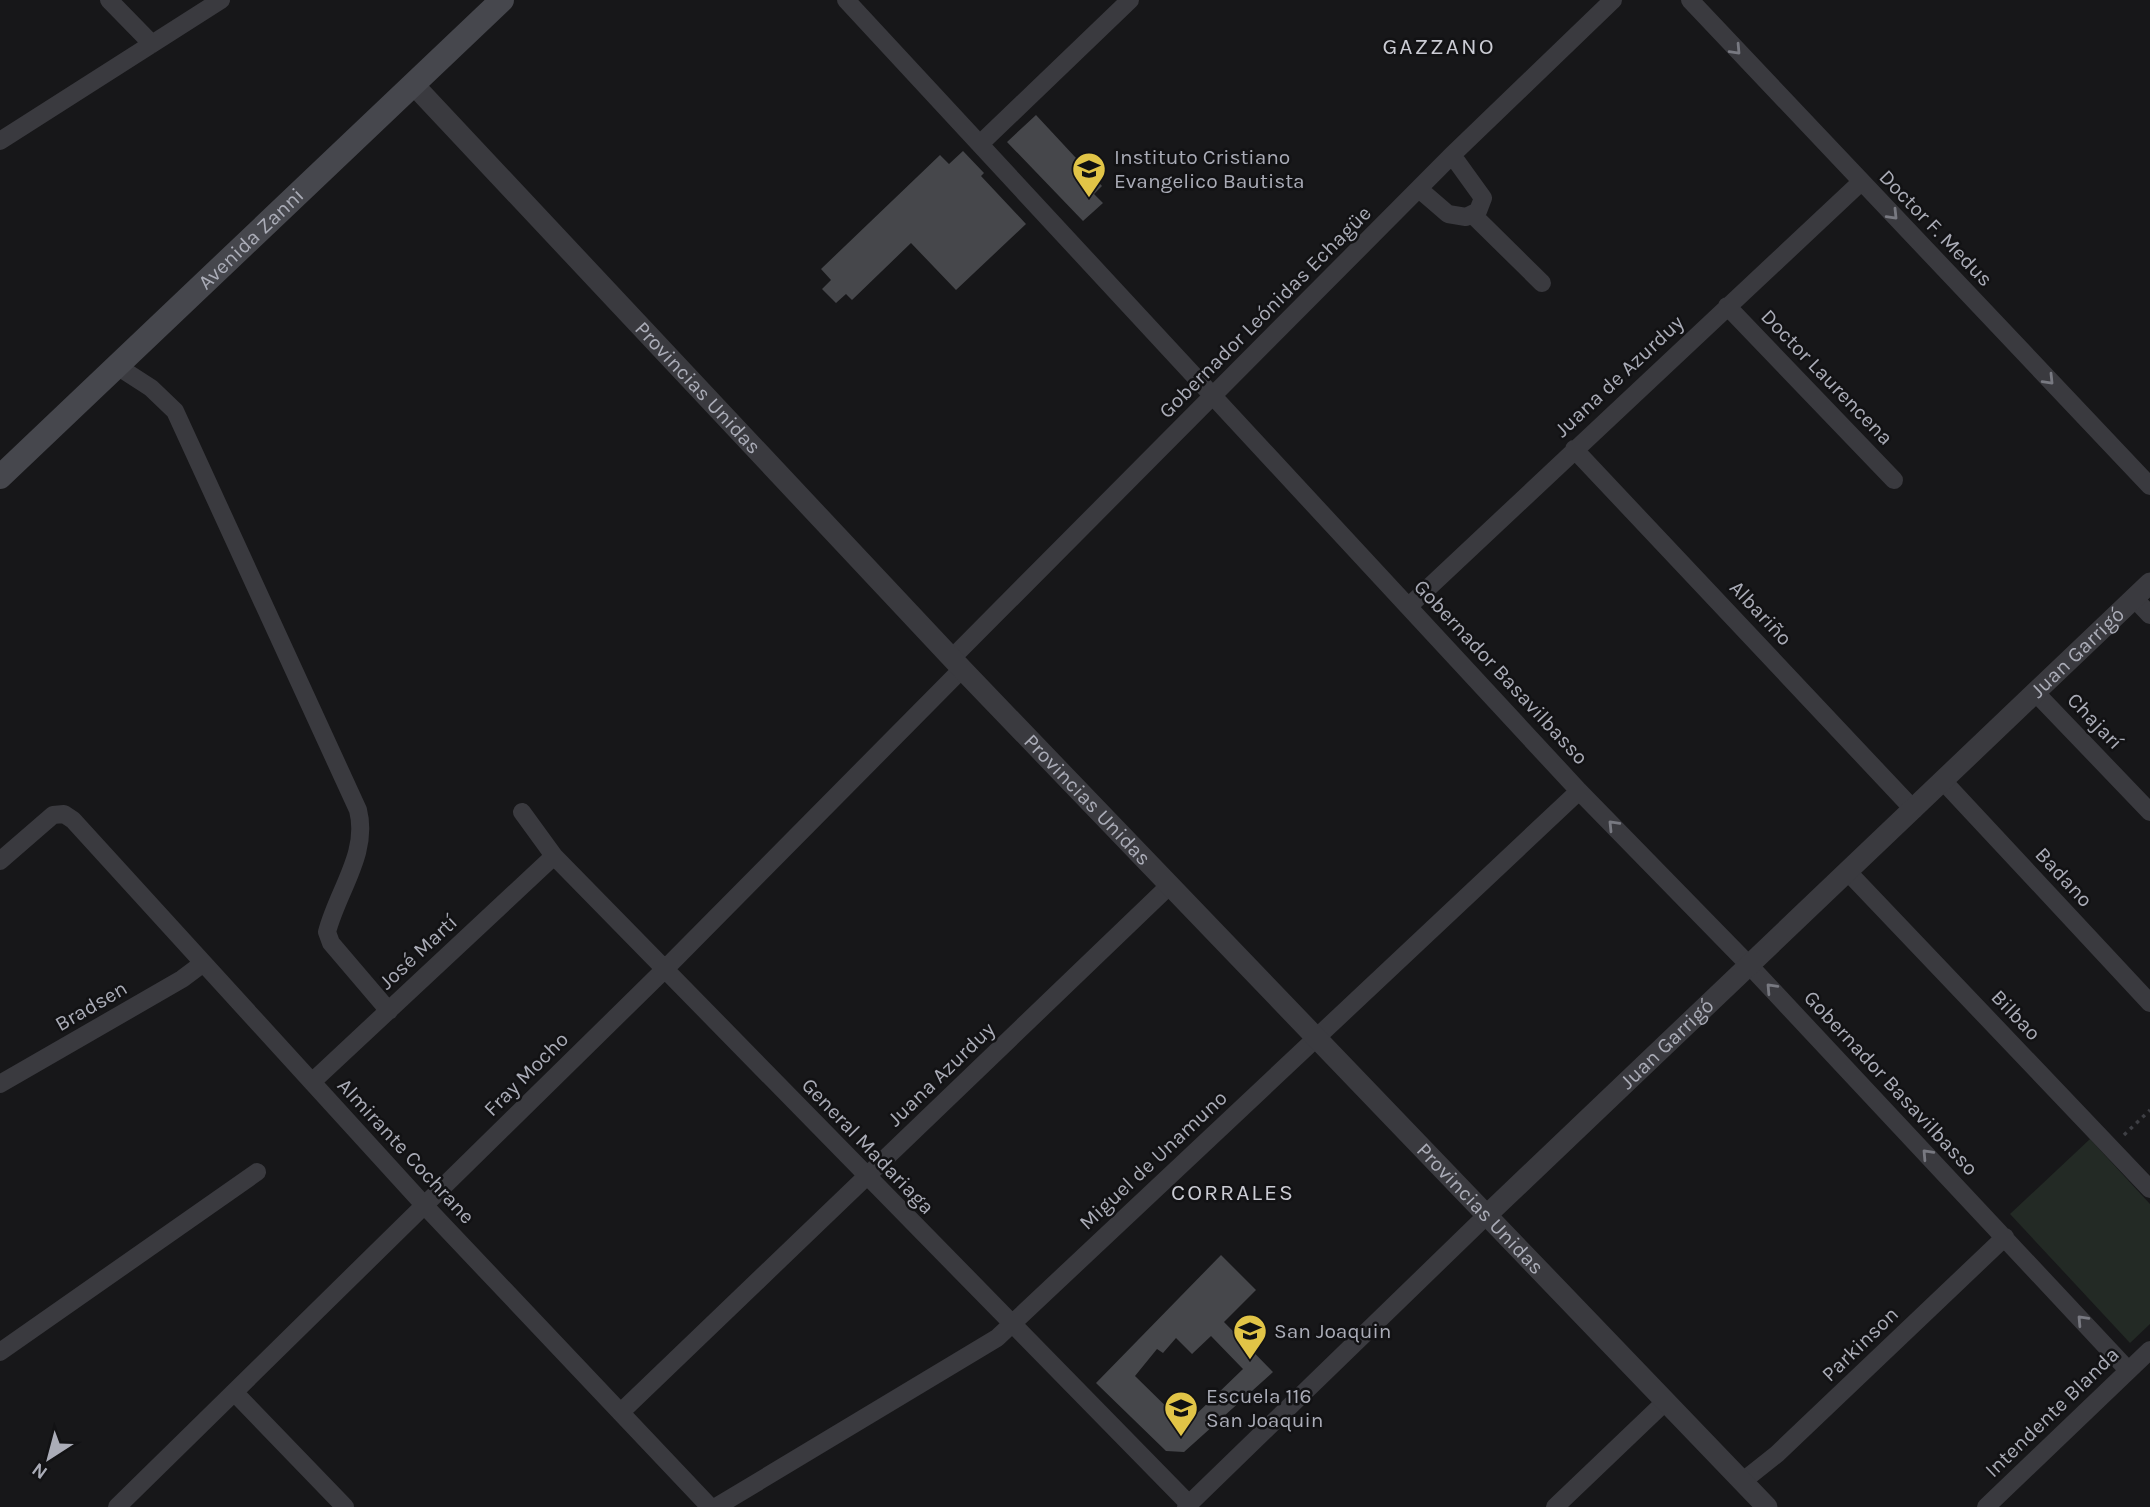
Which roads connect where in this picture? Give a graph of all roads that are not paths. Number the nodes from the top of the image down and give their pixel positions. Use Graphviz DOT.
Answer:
graph roads {
  1 [pos="109,0"];
  2 [pos="221,0"];
  3 [pos="502,0"];
  4 [pos="846,0"];
  5 [pos="1130,0"];
  6 [pos="1613,0"];
  7 [pos="1690,0"];
  8 [pos="152,44"];
  9 [pos="414,85"];
  10 [pos="0,141"];
  11 [pos="981,144"];
  12 [pos="1452,155"];
  13 [pos="1861,182"];
  14 [pos="1419,189"];
  15 [pos="1472,214"];
  16 [pos="1542,283"];
  17 [pos="1727,306"];
  18 [pos="117,366"];
  19 [pos="1214,396"];
  20 [pos="1574,449"];
  21 [pos="0,477"];
  22 [pos="1894,480"];
  23 [pos="2150,486"];
  24 [pos="2150,583"];
  25 [pos="2134,598"];
  26 [pos="1409,606"];
  27 [pos="2150,615"];
  28 [pos="957,664"];
  29 [pos="2035,692"];
  30 [pos="1944,782"];
  31 [pos="1579,791"];
  32 [pos="1914,810"];
  33 [pos="2150,812"];
  34 [pos="522,813"];
  35 [pos="555,856"];
  36 [pos="0,861"];
  37 [pos="1848,872"];
  38 [pos="1170,884"];
  39 [pos="202,964"];
  40 [pos="1749,965"];
  41 [pos="666,968"];
  42 [pos="2150,1003"];
  43 [pos="389,1011"];
  44 [pos="1315,1038"];
  45 [pos="312,1082"];
  46 [pos="0,1084"];
  47 [pos="257,1172"];
  48 [pos="866,1178"];
  49 [pos="2150,1189"];
  50 [pos="425,1206"];
  51 [pos="1488,1214"];
  52 [pos="2005,1237"];
  53 [pos="1012,1325"];
  54 [pos="2150,1350"];
  55 [pos="0,1352"];
  56 [pos="2129,1370"];
  57 [pos="234,1392"];
  58 [pos="1666,1401"];
  59 [pos="621,1412"];
  60 [pos="1743,1481"];
  61 [pos="1187,1506"];
  62 [pos="117,1507"];
  63 [pos="345,1507"];
  64 [pos="710,1507"];
  65 [pos="716,1507"];
  66 [pos="1555,1507"];
  67 [pos="1767,1507"];
  68 [pos="1986,1507"];
  1 -- 8 [label="street"];
  2 -- 8 [label="street"];
  3 -- 9 [label="main road, Avenida Zanni"];
  4 -- 11 [label="street, Gobernador Basavilbasso"];
  5 -- 11 [label="street"];
  6 -- 12 [label="street, Gobernador Leónidas Echagüe"];
  7 -- 13 [label="street, Doctor F. Medus, one-way"];
  8 -- 10 [label="street"];
  9 -- 18 [label="main road, Avenida Zanni"];
  9 -- 28 [label="street, Provincias Unidas"];
  11 -- 19 [label="street, Gobernador Basavilbasso"];
  12 -- 14 [label="street, Gobernador Leónidas Echagüe"];
  12 -- 15 [label="street"];
  13 -- 17 [label="street, Juana de Azurduy"];
  13 -- 23 [label="street, Doctor F. Medus, one-way"];
  14 -- 15 [label="street"];
  14 -- 19 [label="street, Gobernador Leónidas Echagüe"];
  15 -- 16 [label="street"];
  17 -- 20 [label="street, Juana de Azurduy"];
  17 -- 22 [label="street, Doctor Laurencena"];
  18 -- 21 [label="main road, Avenida Zanni"];
  18 -- 43 [label="street"];
  19 -- 26 [label="street, Gobernador Basavilbasso"];
  19 -- 28 [label="street, Gobernador Leónidas Echagüe"];
  20 -- 26 [label="street, Juana de Azurduy"];
  20 -- 32 [label="street, Albariño"];
  24 -- 25 [label="street, Juan Garrigó"];
  25 -- 27 [label="street"];
  25 -- 29 [label="street, Juan Garrigó"];
  26 -- 31 [label="street, Gobernador Basavilbasso"];
  28 -- 38 [label="street, Provincias Unidas"];
  28 -- 41 [label="street, Fray Mocho"];
  29 -- 30 [label="street, Juan Garrigó"];
  29 -- 33 [label="street, Chajarí"];
  30 -- 32 [label="street, Juan Garrigó"];
  30 -- 42 [label="street, Badano"];
  40 -- 31 [label="street, Gobernador Basavilbasso, one-way"];
  31 -- 44 [label="street, Miguel de Unamuno"];
  32 -- 37 [label="street, Juan Garrigó"];
  34 -- 35 [label="street, General Madariaga"];
  35 -- 41 [label="street, General Madariaga"];
  35 -- 43 [label="street, José Martí"];
  36 -- 39 [label="street, Almirante Cochrane"];
  37 -- 40 [label="street, Juan Garrigó"];
  37 -- 49 [label="street, Bilbao"];
  38 -- 44 [label="street, Provincias Unidas"];
  38 -- 48 [label="street, Juana Azurduy"];
  39 -- 45 [label="street, Almirante Cochrane"];
  39 -- 46 [label="street, Bradsen"];
  40 -- 51 [label="street, Juan Garrigó"];
  52 -- 40 [label="street, Gobernador Basavilbasso, one-way"];
  41 -- 48 [label="street, General Madariaga"];
  41 -- 50 [label="street, Fray Mocho"];
  43 -- 45 [label="street, José Martí"];
  44 -- 51 [label="street, Provincias Unidas"];
  44 -- 53 [label="street, Miguel de Unamuno"];
  45 -- 50 [label="street, Almirante Cochrane"];
  47 -- 55 [label="street"];
  48 -- 53 [label="street, General Madariaga"];
  48 -- 59 [label="street, Juana Azurduy"];
  50 -- 57 [label="street, Fray Mocho"];
  50 -- 59 [label="street, Almirante Cochrane"];
  51 -- 58 [label="street, Provincias Unidas"];
  51 -- 61 [label="street, Juan Garrigó"];
  56 -- 52 [label="street, Gobernador Basavilbasso, one-way"];
  52 -- 60 [label="street, Parkinson"];
  53 -- 61 [label="street, General Madariaga"];
  53 -- 65 [label="street, Miguel de Unamuno"];
  54 -- 56 [label="street, Intendente Blanda"];
  56 -- 68 [label="street, Intendente Blanda"];
  57 -- 62 [label="street, Fray Mocho"];
  57 -- 63 [label="street"];
  58 -- 60 [label="street, Provincias Unidas"];
  58 -- 66 [label="street"];
  59 -- 64 [label="street, Almirante Cochrane"];
  60 -- 67 [label="street, Provincias Unidas"];
}
